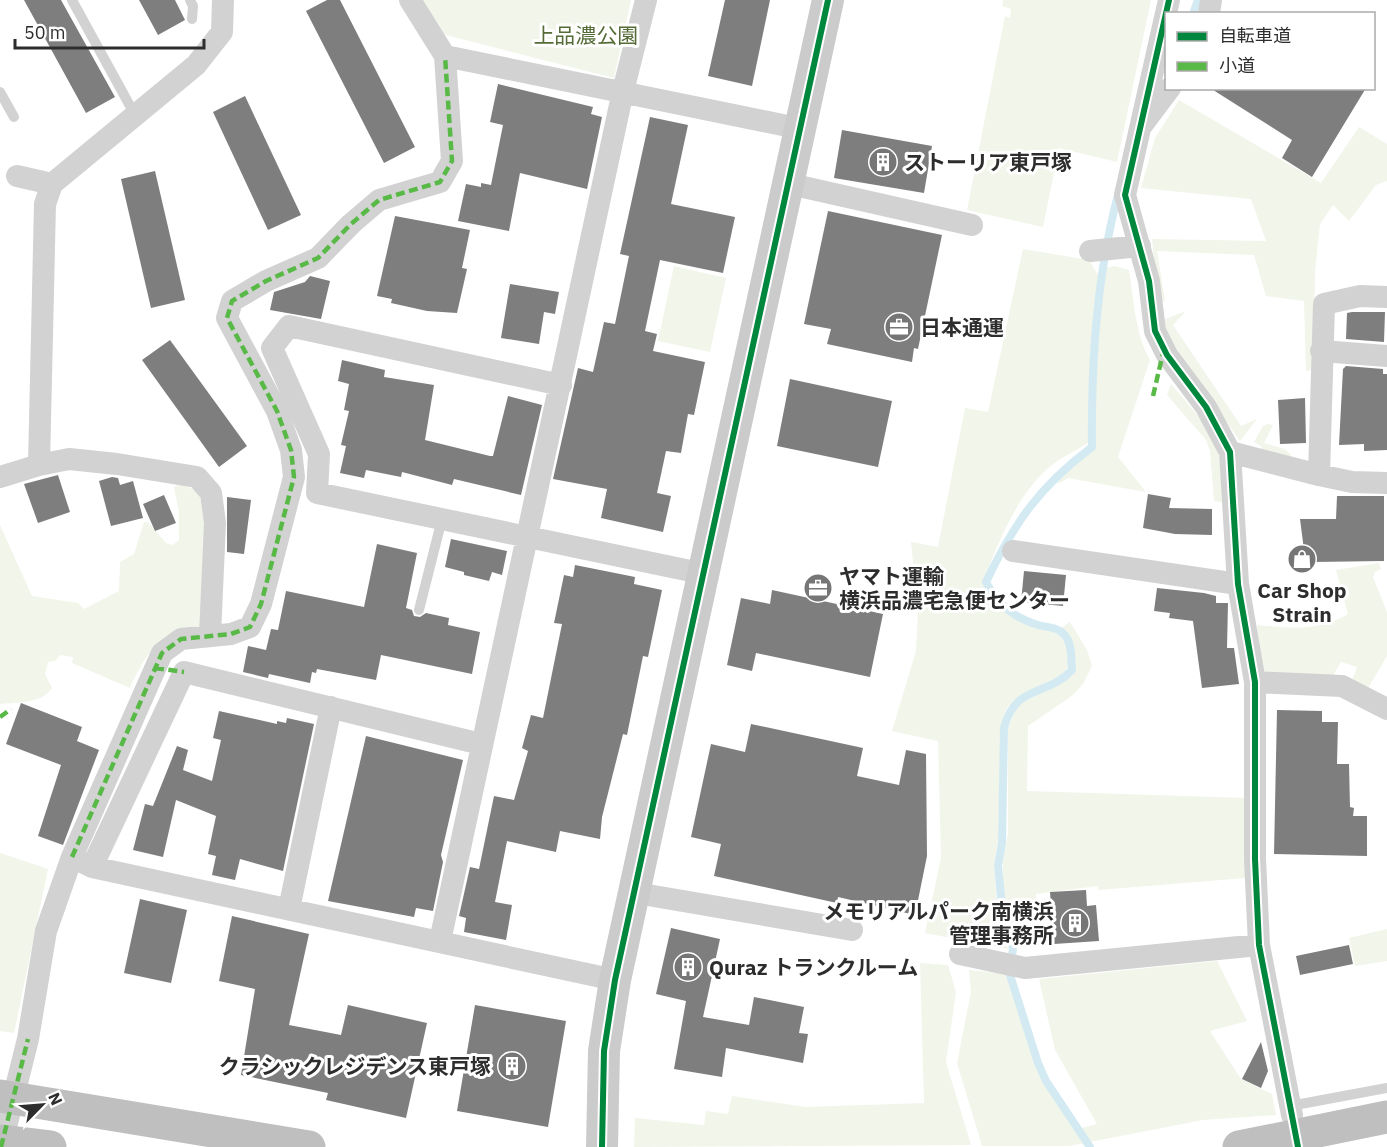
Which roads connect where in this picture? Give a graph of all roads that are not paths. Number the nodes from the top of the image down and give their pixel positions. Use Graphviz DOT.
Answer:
graph roads {
  1 [pos="72,0"];
  2 [pos="190,0"];
  3 [pos="223,0"];
  4 [pos="410,0"];
  5 [pos="646,0"];
  6 [pos="828,0"];
  7 [pos="1165,17"];
  8 [pos="192,19"];
  9 [pos="445,56"];
  10 [pos="1168,90"];
  11 [pos="623,91"];
  12 [pos="0,92"];
  13 [pos="135,115"];
  14 [pos="14,117"];
  15 [pos="802,129"];
  16 [pos="1138,130"];
  17 [pos="17,176"];
  18 [pos="52,184"];
  19 [pos="790,184"];
  20 [pos="972,225"];
  21 [pos="1140,246"];
  22 [pos="1090,251"];
  23 [pos="1387,297"];
  24 [pos="1321,351"];
  25 [pos="1387,356"];
  26 [pos="561,385"];
  27 [pos="1230,452"];
  28 [pos="39,465"];
  29 [pos="1319,475"];
  30 [pos="0,477"];
  31 [pos="1387,483"];
  32 [pos="442,519"];
  33 [pos="528,537"];
  34 [pos="1013,550"];
  35 [pos="705,574"];
  36 [pos="1238,584"];
  37 [pos="419,610"];
  38 [pos="210,635"];
  39 [pos="155,668"];
  40 [pos="184,672"];
  41 [pos="1255,681"];
  42 [pos="331,707"];
  43 [pos="1387,709"];
  44 [pos="481,744"];
  45 [pos="82,862"];
  46 [pos="636,893"];
  47 [pos="289,909"];
  48 [pos="852,930"];
  49 [pos="440,942"];
  50 [pos="1259,945"];
  51 [pos="960,954"];
  52 [pos="615,980"];
  53 [pos="1387,1088"];
  54 [pos="0,1096"];
  55 [pos="1291,1111"];
  56 [pos="1387,1117"];
  57 [pos="0,1141"];
  58 [pos="1,1147"];
  59 [pos="50,1147"];
  60 [pos="309,1147"];
  61 [pos="602,1147"];
  62 [pos="1239,1147"];
  1 -- 13 [label="lane"];
  2 -- 8 [label="lane"];
  3 -- 13 [label="street"];
  4 -- 9 [label="street"];
  5 -- 11 [label="street"];
  6 -- 15 [label="street"];
  7 -- 16 [label="street"];
  9 -- 11 [label="street"];
  9 -- 38 [label="street"];
  10 -- 16 [label="street"];
  11 -- 15 [label="street"];
  11 -- 26 [label="street"];
  12 -- 14 [label="lane"];
  13 -- 18 [label="street"];
  15 -- 19 [label="street"];
  16 -- 21 [label="street"];
  17 -- 18 [label="street"];
  18 -- 28 [label="street"];
  19 -- 20 [label="street"];
  19 -- 35 [label="street"];
  21 -- 22 [label="street"];
  21 -- 27 [label="street"];
  23 -- 24 [label="street"];
  24 -- 25 [label="street"];
  24 -- 29 [label="street"];
  26 -- 32 [label="street"];
  26 -- 33 [label="street"];
  27 -- 29 [label="street"];
  27 -- 36 [label="street"];
  28 -- 30 [label="street"];
  28 -- 38 [label="street"];
  29 -- 31 [label="street"];
  32 -- 33 [label="street"];
  32 -- 37 [label="lane"];
  33 -- 35 [label="street"];
  33 -- 44 [label="street"];
  34 -- 36 [label="street"];
  35 -- 46 [label="street"];
  36 -- 41 [label="street"];
  38 -- 39 [label="street"];
  39 -- 40 [label="street"];
  39 -- 45 [label="street"];
  40 -- 42 [label="street"];
  40 -- 45 [label="street"];
  41 -- 43 [label="street"];
  41 -- 50 [label="street"];
  42 -- 44 [label="street"];
  42 -- 47 [label="street"];
  44 -- 49 [label="street"];
  45 -- 47 [label="street"];
  45 -- 58 [label="street"];
  46 -- 48 [label="street"];
  46 -- 52 [label="street"];
  47 -- 49 [label="street"];
  49 -- 52 [label="street"];
  50 -- 51 [label="street"];
  50 -- 55 [label="street"];
  52 -- 61 [label="street"];
  53 -- 55 [label="lane"];
  54 -- 60 [label="highway"];
  56 -- 62 [label="highway"];
  57 -- 59 [label="highway"];
}
